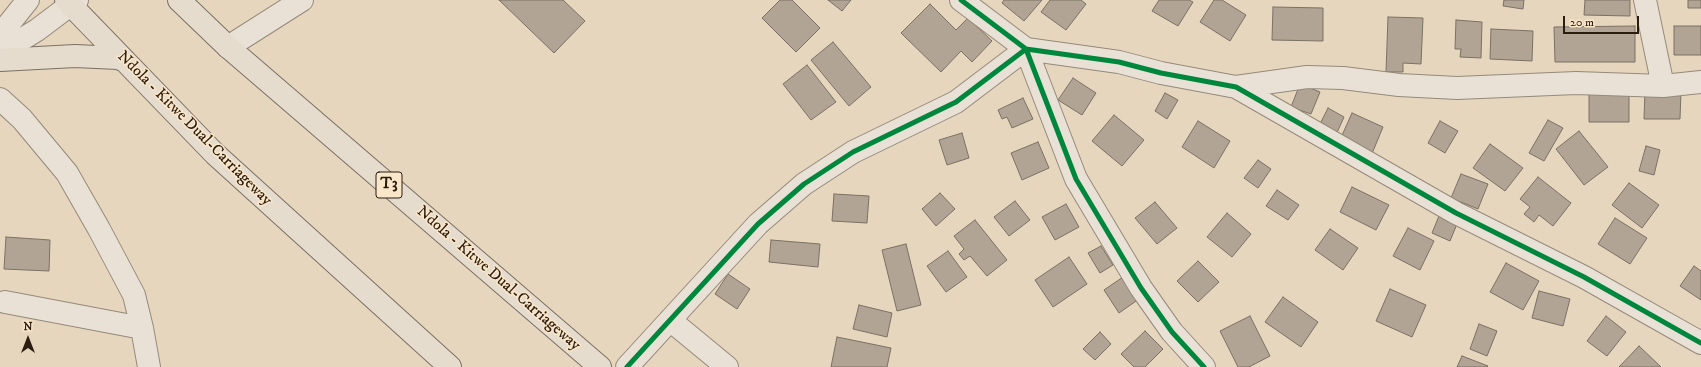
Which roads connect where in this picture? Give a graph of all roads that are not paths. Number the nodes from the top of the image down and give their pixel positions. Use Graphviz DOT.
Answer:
graph roads {
  1 [pos="28,0"];
  2 [pos="179,0"];
  3 [pos="302,0"];
  4 [pos="961,0"];
  5 [pos="1645,0"];
  6 [pos="72,2"];
  7 [pos="0,36"];
  8 [pos="228,46"];
  9 [pos="1026,49"];
  10 [pos="0,53"];
  11 [pos="0,60"];
  12 [pos="125,61"];
  13 [pos="1701,82"];
  14 [pos="1663,86"];
  15 [pos="1236,87"];
  16 [pos="0,99"];
  17 [pos="5,302"];
  18 [pos="670,320"];
  19 [pos="142,328"];
  20 [pos="1701,343"];
  21 [pos="149,367"];
  22 [pos="450,367"];
  23 [pos="600,367"];
  24 [pos="627,367"];
  25 [pos="727,367"];
  26 [pos="1204,367"];
  1 -- 7 [label="street"];
  2 -- 8 [label="highway, Ndola - Kitwe Dual-Carriageway / T3"];
  3 -- 8 [label="street"];
  4 -- 9 [label="street"];
  5 -- 14 [label="street"];
  6 -- 10 [label="street"];
  6 -- 12 [label="highway, Ndola - Kitwe Dual-Carriageway"];
  8 -- 23 [label="highway, Ndola - Kitwe Dual-Carriageway / T3"];
  9 -- 15 [label="street"];
  9 -- 18 [label="street"];
  9 -- 26 [label="street"];
  11 -- 12 [label="highway"];
  12 -- 22 [label="highway, Ndola - Kitwe Dual-Carriageway"];
  13 -- 14 [label="street"];
  14 -- 15 [label="street"];
  15 -- 20 [label="street"];
  16 -- 19 [label="street"];
  17 -- 19 [label="street"];
  18 -- 24 [label="street"];
  18 -- 25 [label="street"];
  19 -- 21 [label="street"];
}
